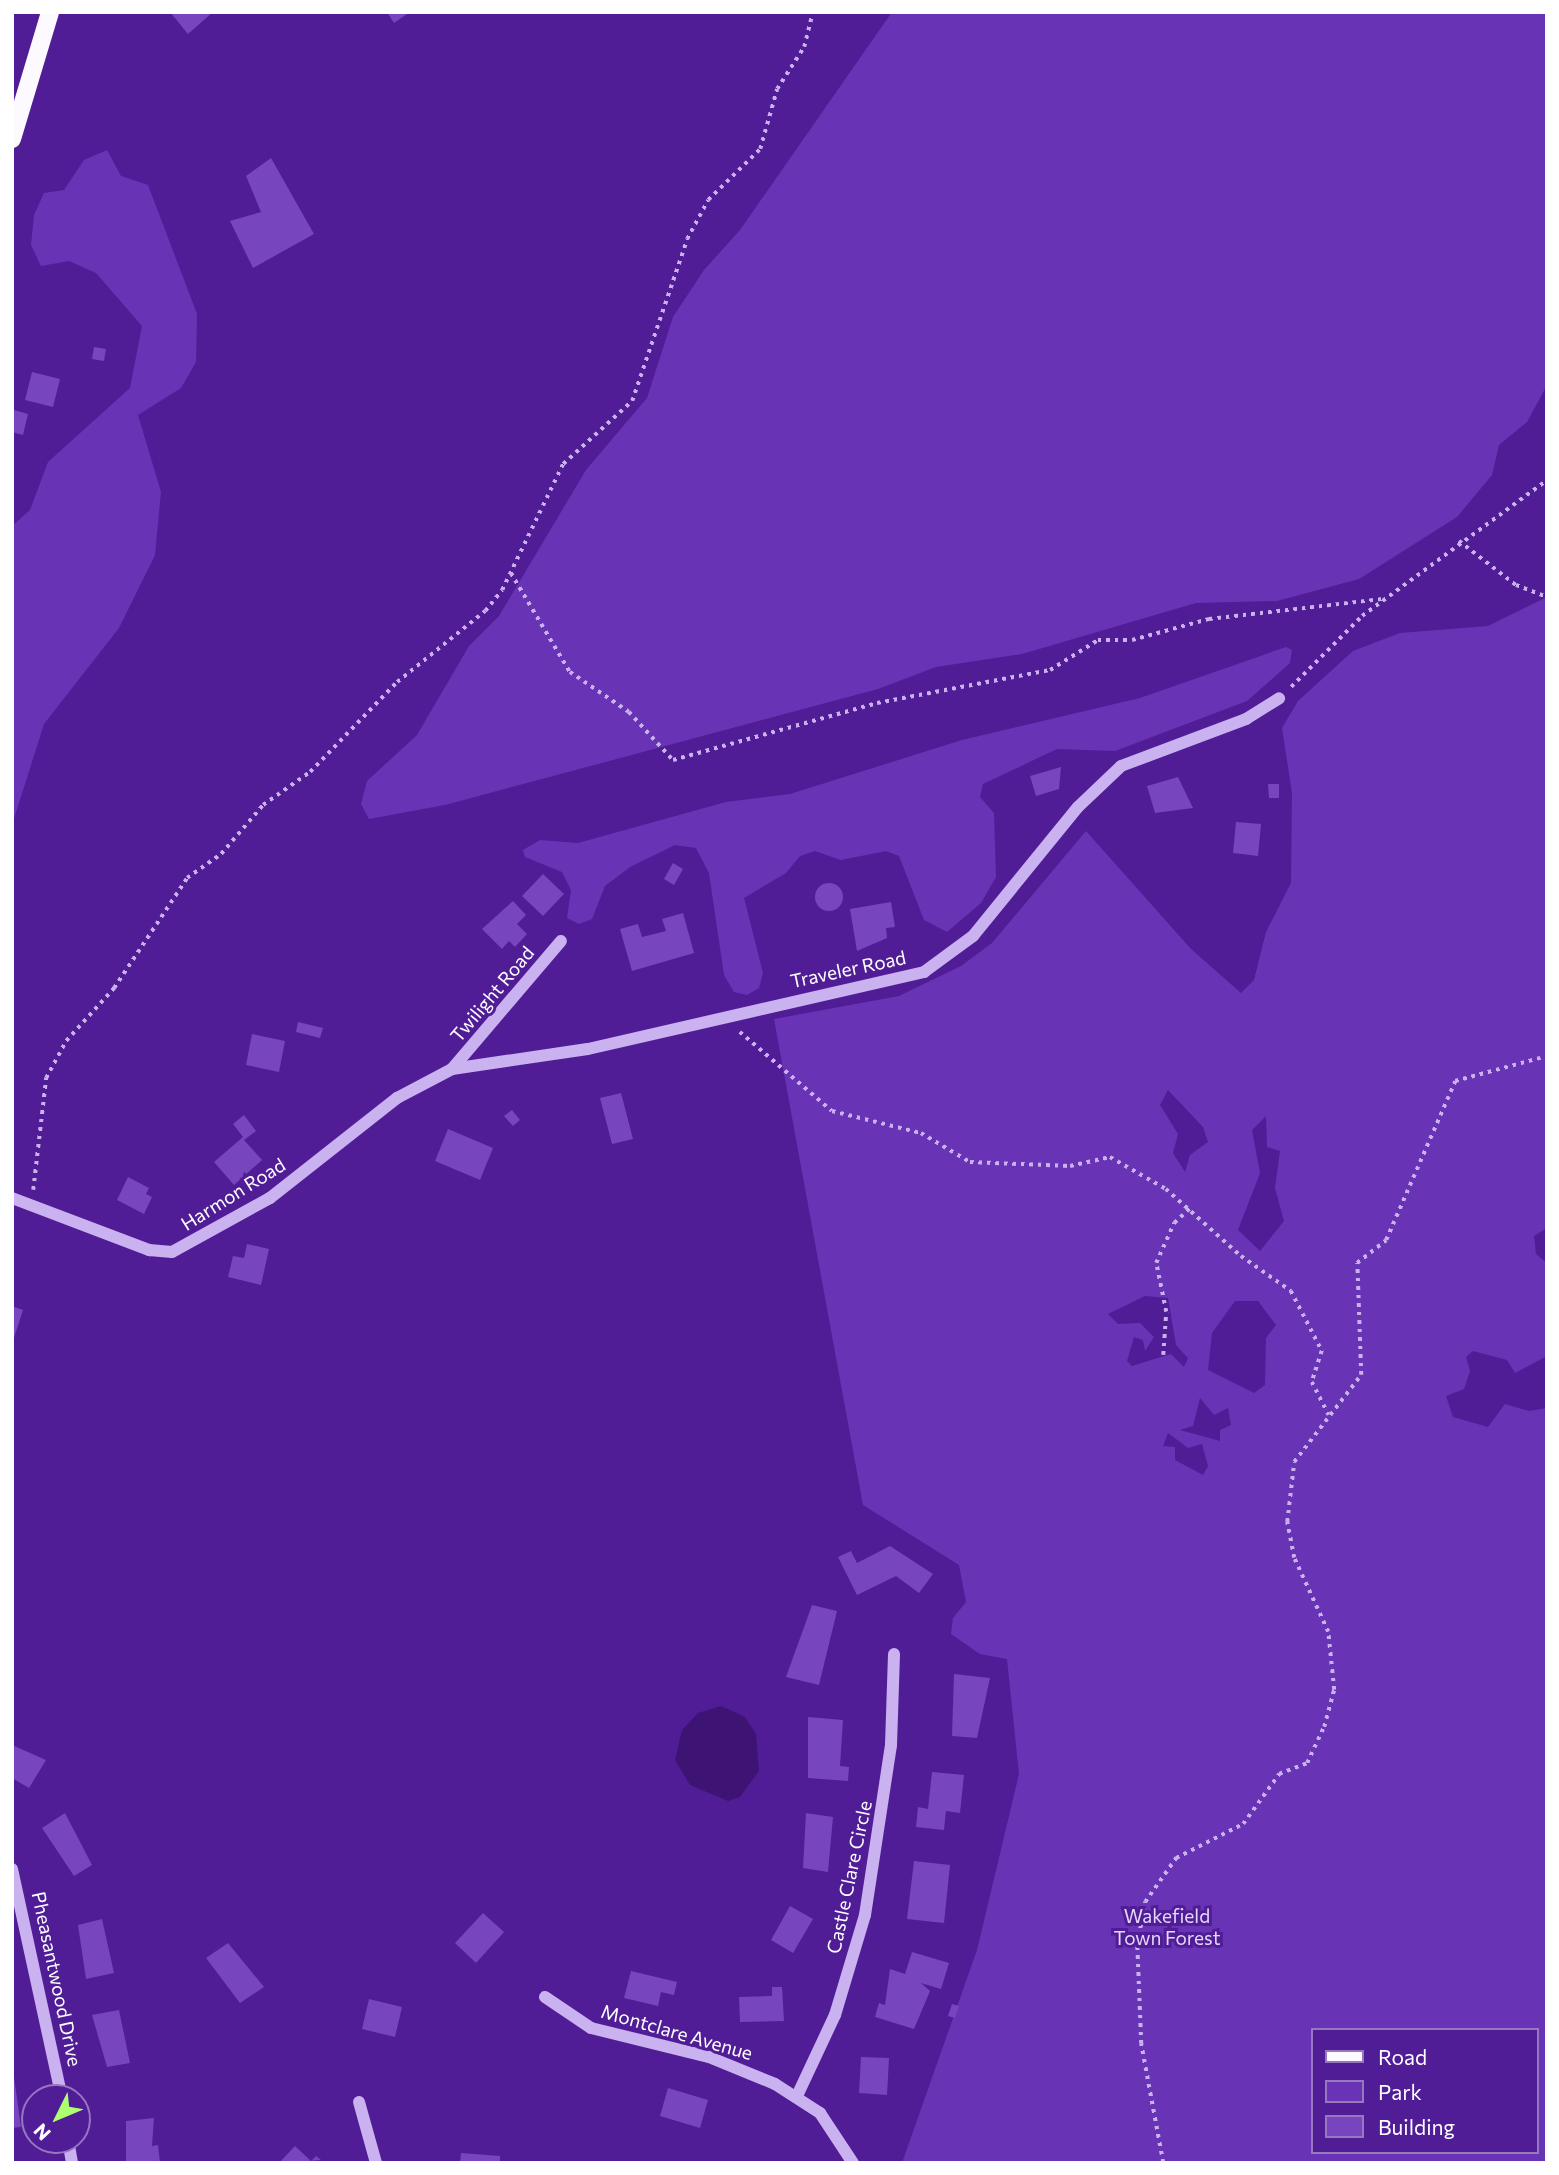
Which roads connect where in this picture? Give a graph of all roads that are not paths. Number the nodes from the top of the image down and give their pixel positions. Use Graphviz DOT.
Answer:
graph roads {
  1 [pos="50,12"];
  2 [pos="12,139"];
  3 [pos="1279,698"];
  4 [pos="561,942"];
  5 [pos="452,1069"];
  6 [pos="12,1198"];
  7 [pos="894,1654"];
  8 [pos="12,1869"];
  9 [pos="545,1997"];
  10 [pos="59,2084"];
  11 [pos="797,2096"];
  12 [pos="359,2102"];
  13 [pos="376,2163"];
  14 [pos="853,2163"];
  1 -- 2 [label="main road"];
  3 -- 5 [label="street, Traveler Road"];
  4 -- 5 [label="street, Twilight Road"];
  5 -- 6 [label="street, Harmon Road"];
  7 -- 11 [label="street, Castle Clare Circle"];
  8 -- 10 [label="street, Pheasantwood Drive"];
  9 -- 11 [label="street, Montclare Avenue"];
  11 -- 14 [label="street, Montclare Avenue"];
  12 -- 13 [label="street"];
}
